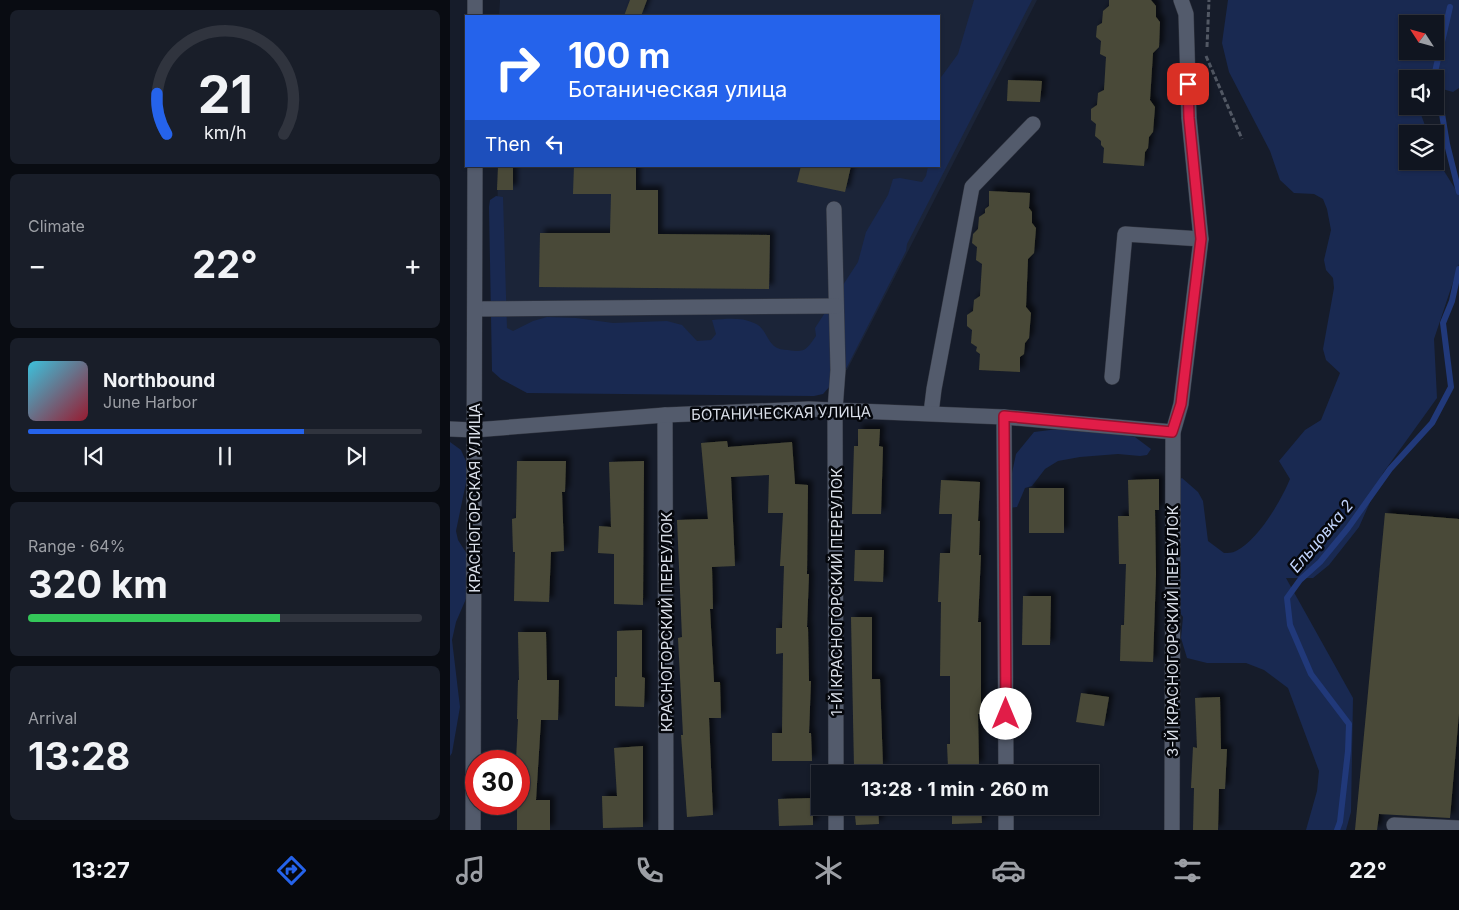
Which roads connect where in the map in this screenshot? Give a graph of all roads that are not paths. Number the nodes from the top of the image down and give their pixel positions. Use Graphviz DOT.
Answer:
graph roads {
  1 [pos="474,0"];
  2 [pos="1181,0"];
  3 [pos="474,15"];
  4 [pos="1033,124"];
  5 [pos="475,167"];
  6 [pos="834,209"];
  7 [pos="1201,239"];
  8 [pos="836,306"];
  9 [pos="475,309"];
  10 [pos="1112,377"];
  11 [pos="835,410"];
  12 [pos="930,413"];
  13 [pos="665,415"];
  14 [pos="1004,416"];
  15 [pos="450,429"];
  16 [pos="474,430"];
  17 [pos="1172,432"];
  18 [pos="836,765"];
  19 [pos="1006,765"];
  20 [pos="836,815"];
  21 [pos="1006,815"];
  22 [pos="1394,825"];
  23 [pos="1459,828"];
  24 [pos="473,830"];
  25 [pos="666,830"];
  26 [pos="836,830"];
  27 [pos="1006,830"];
  28 [pos="1172,830"];
  1 -- 3 [label="street"];
  2 -- 7 [label="street, 3-Й КРАСНОГОРСКИЙ ПЕРЕУЛОК"];
  4 -- 12 [label="street"];
  5 -- 9 [label="street, КРАСНОГОРСКАЯ УЛИЦА"];
  6 -- 8 [label="street, 1-Й КРАСНОГОРСКИЙ ПЕРЕУЛОК"];
  7 -- 10 [label="street"];
  7 -- 17 [label="street, 3-Й КРАСНОГОРСКИЙ ПЕРЕУЛОК"];
  8 -- 9 [label="street"];
  8 -- 11 [label="street, 1-Й КРАСНОГОРСКИЙ ПЕРЕУЛОК"];
  9 -- 16 [label="street, КРАСНОГОРСКАЯ УЛИЦА"];
  11 -- 12 [label="street, БОТАНИЧЕСКАЯ УЛИЦА"];
  11 -- 13 [label="street, БОТАНИЧЕСКАЯ УЛИЦА"];
  11 -- 18 [label="street, 1-Й КРАСНОГОРСКИЙ ПЕРЕУЛОК"];
  12 -- 14 [label="street, БОТАНИЧЕСКАЯ УЛИЦА"];
  13 -- 16 [label="street, БОТАНИЧЕСКАЯ УЛИЦА"];
  13 -- 25 [label="street, КРАСНОГОРСКИЙ ПЕРЕУЛОК"];
  14 -- 17 [label="street, БОТАНИЧЕСКАЯ УЛИЦА"];
  14 -- 19 [label="street"];
  15 -- 16 [label="street, БОТАНИЧЕСКАЯ УЛИЦА"];
  16 -- 24 [label="street, КРАСНОГОРСКАЯ УЛИЦА"];
  17 -- 28 [label="street, 3-Й КРАСНОГОРСКИЙ ПЕРЕУЛОК"];
  20 -- 26 [label="street"];
  21 -- 27 [label="street"];
  22 -- 23 [label="street"];
}
